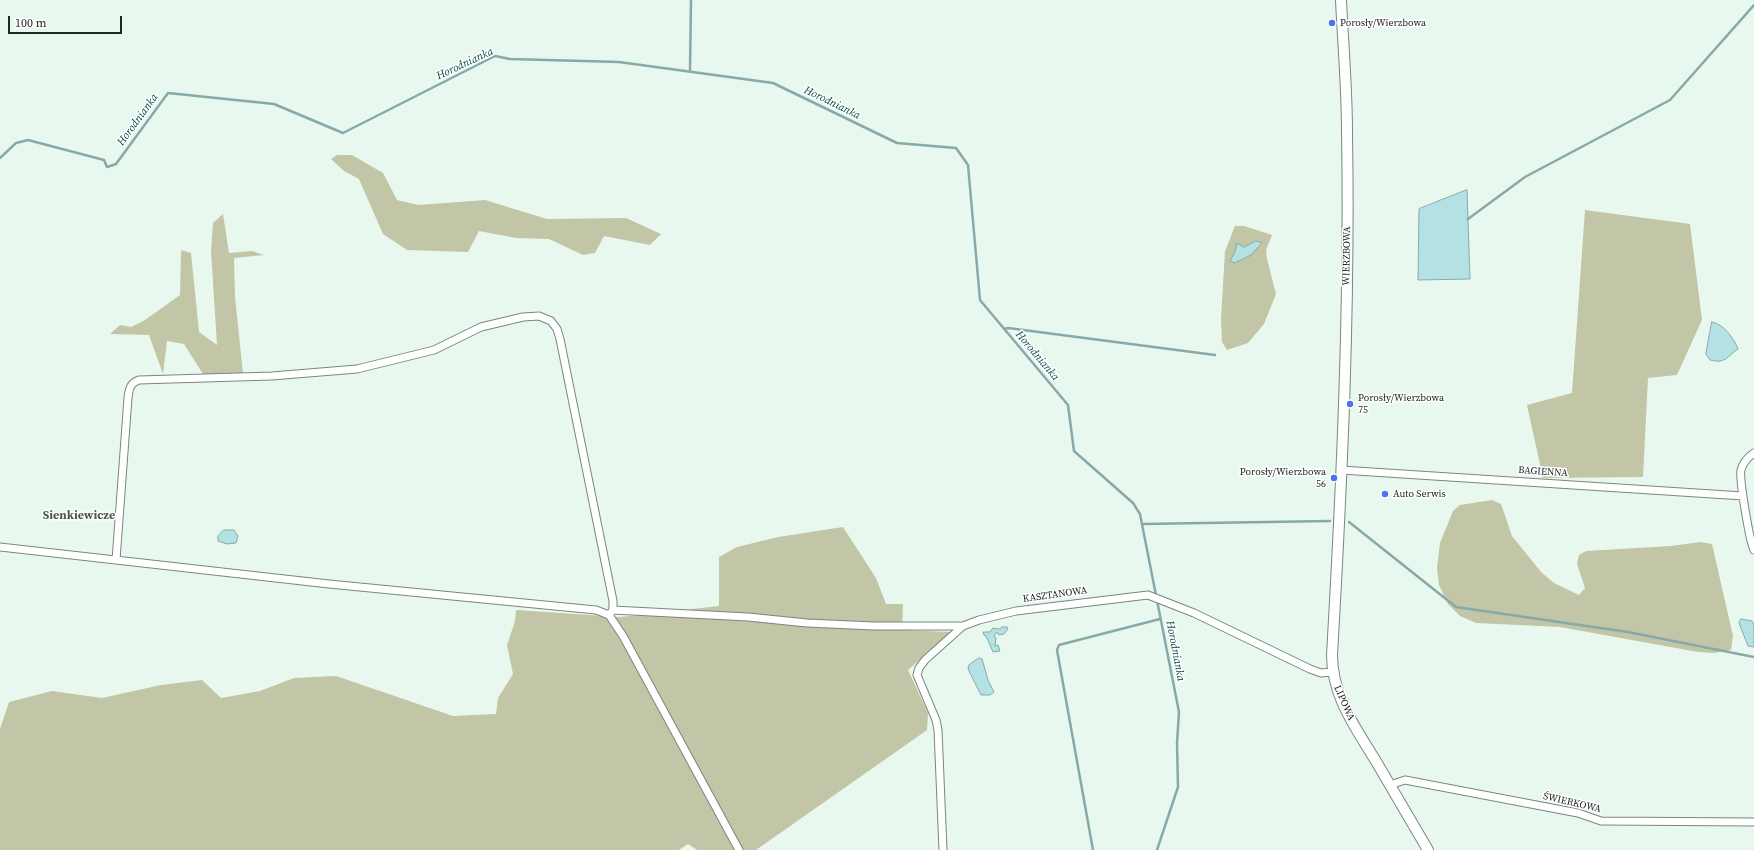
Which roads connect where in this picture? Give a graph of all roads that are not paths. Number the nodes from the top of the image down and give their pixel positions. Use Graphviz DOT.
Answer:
graph roads {
  1 [pos="1341,0"];
  2 [pos="1754,453"];
  3 [pos="1341,470"];
  4 [pos="1743,496"];
  5 [pos="1340,511"];
  6 [pos="0,547"];
  7 [pos="1754,550"];
  8 [pos="116,560"];
  9 [pos="611,613"];
  10 [pos="963,626"];
  11 [pos="1333,672"];
  12 [pos="1390,785"];
  13 [pos="1754,822"];
  14 [pos="740,850"];
  15 [pos="943,850"];
  16 [pos="1428,850"];
  1 -- 3 [label="street, WIERZBOWA"];
  2 -- 4 [label="street"];
  3 -- 4 [label="street, BAGIENNA"];
  3 -- 5 [label="street, WIERZBOWA"];
  4 -- 7 [label="street"];
  5 -- 11 [label="street, LIPOWA"];
  6 -- 8 [label="street"];
  8 -- 9 [label="street"];
  8 -- 9 [label="street"];
  9 -- 10 [label="street"];
  9 -- 14 [label="street"];
  10 -- 11 [label="street, KASZTANOWA"];
  10 -- 15 [label="street"];
  11 -- 12 [label="street, LIPOWA"];
  12 -- 13 [label="street, ŚWIERKOWA"];
  12 -- 16 [label="street, LIPOWA"];
}
